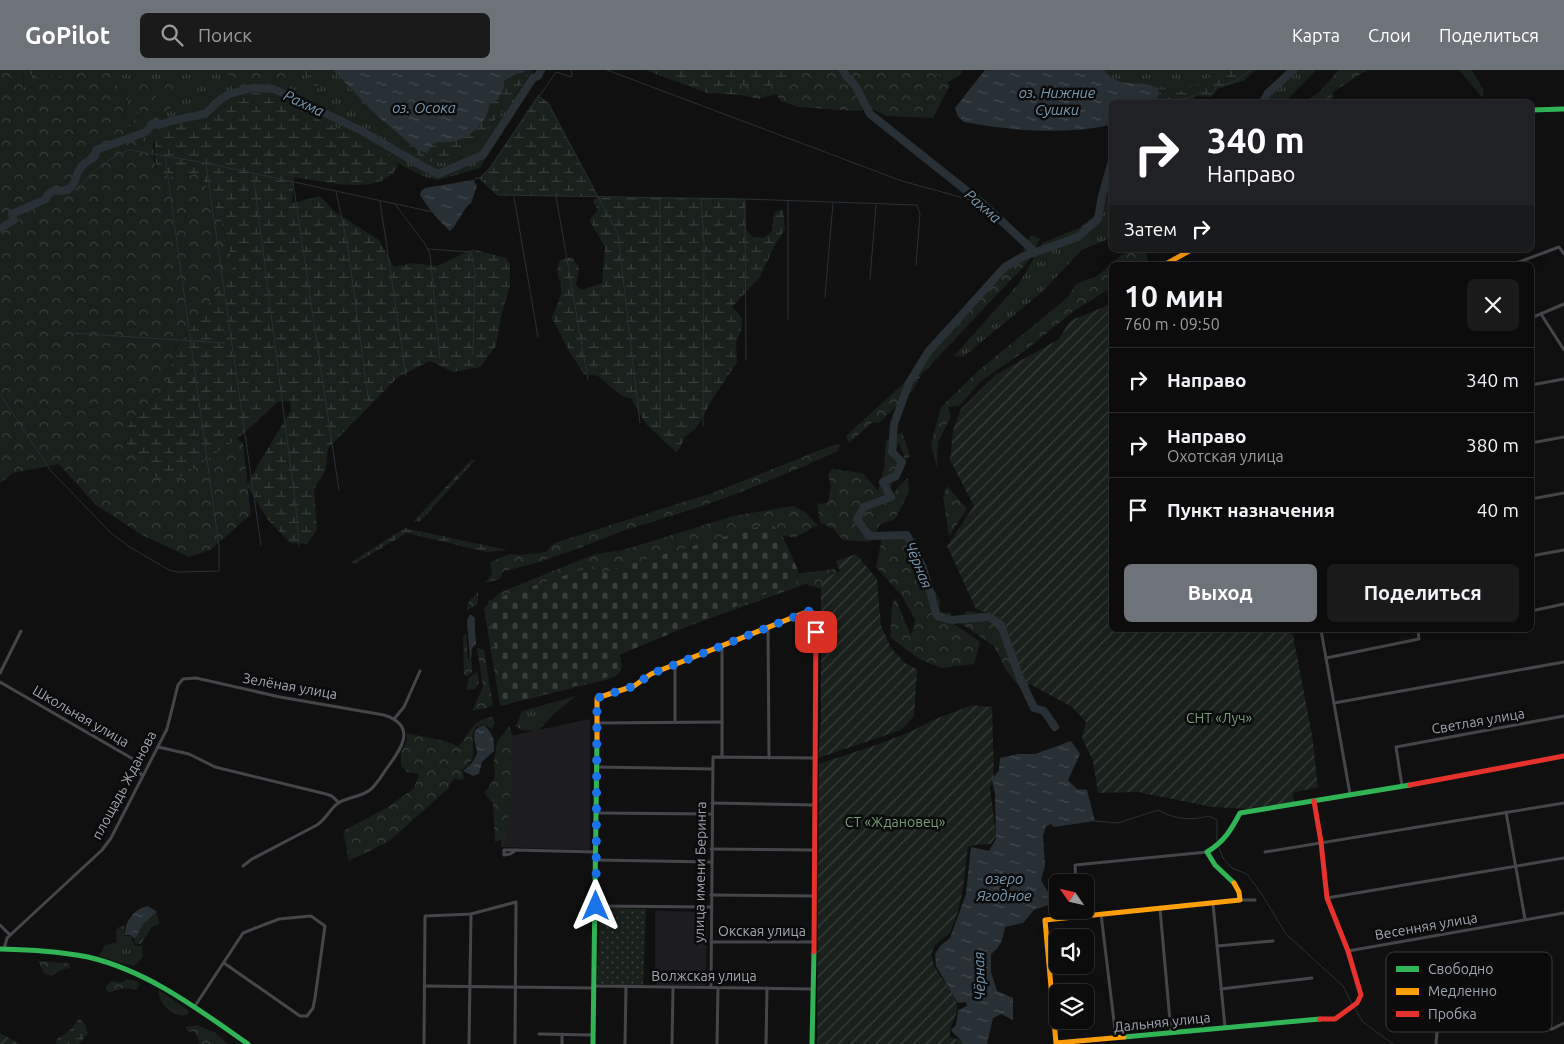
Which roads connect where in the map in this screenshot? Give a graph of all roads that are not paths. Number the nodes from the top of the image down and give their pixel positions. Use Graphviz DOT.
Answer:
graph roads {
  1 [pos="1564,109"];
  2 [pos="1534,110"];
  3 [pos="1187,252"];
  4 [pos="1564,254"];
  5 [pos="1169,262"];
  6 [pos="1519,262"];
  7 [pos="1564,304"];
  8 [pos="1541,314"];
  9 [pos="1534,317"];
  10 [pos="1564,350"];
  11 [pos="1564,379"];
  12 [pos="1534,384"];
  13 [pos="1564,437"];
  14 [pos="1534,442"];
  15 [pos="1564,493"];
  16 [pos="1534,498"];
  17 [pos="1564,550"];
  18 [pos="1534,555"];
  19 [pos="1564,604"];
  20 [pos="1534,610"];
  21 [pos="768,627"];
  22 [pos="21,631"];
  23 [pos="1321,632"];
  24 [pos="1418,632"];
  25 [pos="722,646"];
  26 [pos="1326,658"];
  27 [pos="1564,662"];
  28 [pos="675,664"];
  29 [pos="420,670"];
  30 [pos="0,673"];
  31 [pos="180,681"];
  32 [pos="0,682"];
  33 [pos="1334,703"];
  34 [pos="1564,716"];
  35 [pos="396,720"];
  36 [pos="597,722"];
  37 [pos="675,722"];
  38 [pos="722,722"];
  39 [pos="158,747"];
  40 [pos="1564,756"];
  41 [pos="722,757"];
  42 [pos="769,758"];
  43 [pos="815,758"];
  44 [pos="597,768"];
  45 [pos="713,769"];
  46 [pos="143,777"];
  47 [pos="1402,786"];
  48 [pos="1350,795"];
  49 [pos="1314,801"];
  50 [pos="339,803"];
  51 [pos="712,803"];
  52 [pos="1564,803"];
  53 [pos="815,804"];
  54 [pos="1506,812"];
  55 [pos="596,813"];
  56 [pos="712,814"];
  57 [pos="1321,842"];
  58 [pos="711,849"];
  59 [pos="516,850"];
  60 [pos="815,850"];
  61 [pos="596,852"];
  62 [pos="1207,852"];
  63 [pos="1265,852"];
  64 [pos="1564,858"];
  65 [pos="596,860"];
  66 [pos="711,862"];
  67 [pos="1516,865"];
  68 [pos="243,866"];
  69 [pos="1076,874"];
  70 [pos="711,895"];
  71 [pos="815,896"];
  72 [pos="1327,898"];
  73 [pos="1240,900"];
  74 [pos="1255,900"];
  75 [pos="1213,904"];
  76 [pos="596,906"];
  77 [pos="711,907"];
  78 [pos="1160,909"];
  79 [pos="1564,913"];
  80 [pos="471,914"];
  81 [pos="1101,914"];
  82 [pos="1094,915"];
  83 [pos="1053,919"];
  84 [pos="1525,919"];
  85 [pos="0,925"];
  86 [pos="10,936"];
  87 [pos="1273,941"];
  88 [pos="711,942"];
  89 [pos="814,942"];
  90 [pos="1217,946"];
  91 [pos="2,949"];
  92 [pos="1348,951"];
  93 [pos="224,962"];
  94 [pos="1312,978"];
  95 [pos="424,986"];
  96 [pos="470,987"];
  97 [pos="516,987"];
  98 [pos="594,987"];
  99 [pos="626,987"];
  100 [pos="673,987"];
  101 [pos="711,987"];
  102 [pos="718,988"];
  103 [pos="767,988"];
  104 [pos="813,989"];
  105 [pos="1221,989"];
  106 [pos="194,1007"];
  107 [pos="1564,1023"];
  108 [pos="1225,1027"];
  109 [pos="1552,1029"];
  110 [pos="1171,1032"];
  111 [pos="539,1034"];
  112 [pos="562,1034"];
  113 [pos="593,1035"];
  114 [pos="1116,1038"];
  115 [pos="248,1044"];
  116 [pos="424,1044"];
  117 [pos="469,1044"];
  118 [pos="515,1044"];
  119 [pos="562,1044"];
  120 [pos="593,1044"];
  121 [pos="626,1044"];
  122 [pos="672,1044"];
  123 [pos="717,1044"];
  124 [pos="766,1044"];
  125 [pos="812,1044"];
  1 -- 2 [label="street"];
  3 -- 5 [label="street"];
  4 -- 6 [label="street"];
  7 -- 8 [label="street"];
  8 -- 9 [label="street"];
  8 -- 10 [label="street"];
  11 -- 12 [label="street"];
  13 -- 14 [label="street"];
  15 -- 16 [label="street"];
  17 -- 18 [label="street"];
  19 -- 20 [label="street"];
  21 -- 25 [label="street"];
  21 -- 42 [label="street"];
  21 -- 43 [label="street"];
  22 -- 30 [label="street"];
  23 -- 26 [label="street"];
  24 -- 26 [label="street"];
  25 -- 28 [label="street"];
  25 -- 38 [label="street"];
  26 -- 33 [label="street"];
  27 -- 33 [label="street"];
  28 -- 36 [label="street"];
  28 -- 37 [label="street"];
  29 -- 35 [label="street"];
  31 -- 35 [label="street, Зелёная улица"];
  31 -- 39 [label="street, площадь Жданова"];
  32 -- 46 [label="street, Школьная улица"];
  33 -- 48 [label="street"];
  34 -- 47 [label="street, Светлая улица"];
  35 -- 50 [label="street"];
  36 -- 37 [label="street"];
  36 -- 44 [label="street"];
  37 -- 38 [label="street"];
  38 -- 41 [label="street"];
  39 -- 46 [label="street, площадь Жданова"];
  39 -- 50 [label="street"];
  40 -- 47 [label="street"];
  41 -- 42 [label="street"];
  41 -- 45 [label="street, улица имени Беринга"];
  42 -- 43 [label="street"];
  43 -- 53 [label="street"];
  44 -- 45 [label="street"];
  44 -- 55 [label="street"];
  45 -- 51 [label="street, улица имени Беринга"];
  46 -- 86 [label="street, площадь Жданова"];
  47 -- 48 [label="street"];
  48 -- 49 [label="street"];
  49 -- 57 [label="street"];
  49 -- 62 [label="street"];
  50 -- 68 [label="street"];
  51 -- 53 [label="street"];
  51 -- 56 [label="street, улица имени Беринга"];
  52 -- 54 [label="street"];
  53 -- 60 [label="street"];
  54 -- 57 [label="street"];
  54 -- 67 [label="street"];
  55 -- 56 [label="street"];
  55 -- 61 [label="street"];
  56 -- 58 [label="street, улица имени Беринга"];
  57 -- 63 [label="street"];
  57 -- 72 [label="street"];
  58 -- 60 [label="street"];
  58 -- 66 [label="street, улица имени Беринга"];
  59 -- 61 [label="street"];
  60 -- 71 [label="street"];
  61 -- 65 [label="street"];
  62 -- 69 [label="street"];
  62 -- 73 [label="street"];
  64 -- 67 [label="street"];
  65 -- 66 [label="street"];
  65 -- 76 [label="street"];
  66 -- 70 [label="street, улица имени Беринга"];
  67 -- 72 [label="street"];
  67 -- 84 [label="street"];
  70 -- 71 [label="street"];
  70 -- 77 [label="street, улица имени Беринга"];
  71 -- 89 [label="street"];
  72 -- 92 [label="street"];
  73 -- 74 [label="street"];
  73 -- 75 [label="street, Дальняя улица"];
  75 -- 78 [label="street, Дальняя улица"];
  75 -- 90 [label="street"];
  76 -- 77 [label="street"];
  76 -- 98 [label="street"];
  77 -- 88 [label="street, улица имени Беринга"];
  78 -- 81 [label="street, Дальняя улица"];
  78 -- 110 [label="street"];
  79 -- 84 [label="street, Весенняя улица"];
  80 -- 95 [label="street"];
  80 -- 96 [label="street"];
  80 -- 97 [label="street"];
  81 -- 82 [label="street, Дальняя улица"];
  81 -- 114 [label="street"];
  83 -- 114 [label="street, Дальняя улица"];
  84 -- 92 [label="street, Весенняя улица"];
  85 -- 86 [label="street"];
  86 -- 91 [label="street, площадь Жданова"];
  87 -- 90 [label="street"];
  88 -- 89 [label="street, Окская улица"];
  88 -- 101 [label="street, улица имени Беринга"];
  89 -- 104 [label="street"];
  90 -- 105 [label="street"];
  91 -- 106 [label="street"];
  92 -- 108 [label="street, Дальняя улица"];
  93 -- 93 [label="street"];
  93 -- 106 [label="street"];
  94 -- 105 [label="street"];
  95 -- 96 [label="street, Волжская улица"];
  95 -- 116 [label="street"];
  96 -- 97 [label="street, Волжская улица"];
  96 -- 117 [label="street"];
  97 -- 98 [label="street, Волжская улица"];
  97 -- 118 [label="street"];
  98 -- 99 [label="street, Волжская улица"];
  98 -- 113 [label="street"];
  99 -- 100 [label="street, Волжская улица"];
  99 -- 121 [label="street"];
  100 -- 101 [label="street, Волжская улица"];
  100 -- 122 [label="street"];
  101 -- 102 [label="street, Волжская улица"];
  102 -- 103 [label="street, Волжская улица"];
  102 -- 123 [label="street"];
  103 -- 104 [label="street, Волжская улица"];
  103 -- 124 [label="street"];
  104 -- 125 [label="street"];
  105 -- 108 [label="street"];
  106 -- 115 [label="street"];
  107 -- 109 [label="street"];
  108 -- 110 [label="street, Дальняя улица"];
  110 -- 114 [label="street, Дальняя улица"];
  111 -- 112 [label="street"];
  112 -- 113 [label="street"];
  112 -- 119 [label="street"];
  113 -- 120 [label="street"];
}
